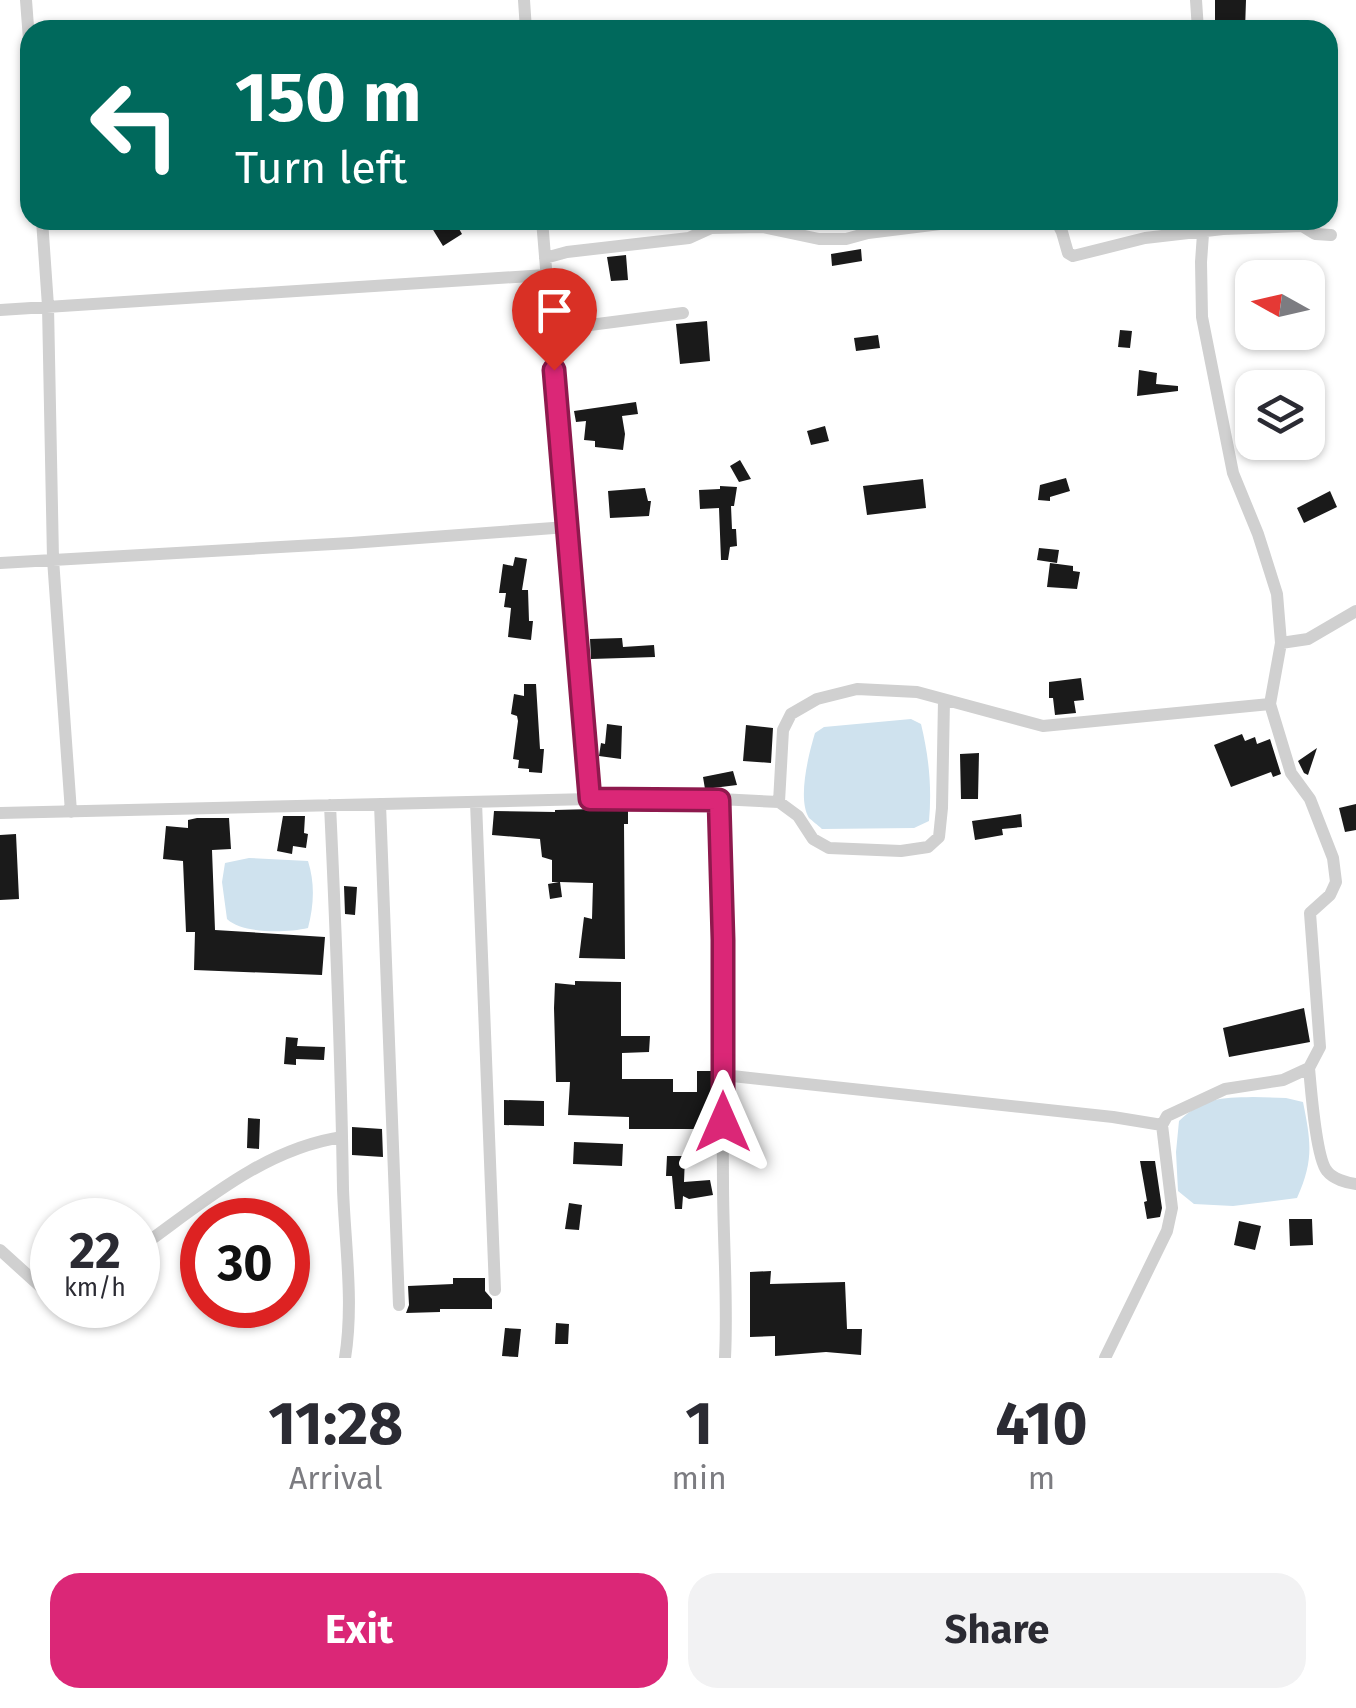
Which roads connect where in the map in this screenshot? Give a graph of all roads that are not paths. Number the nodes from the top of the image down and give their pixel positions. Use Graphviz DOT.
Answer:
graph roads {
  1 [pos="43,230"];
  2 [pos="543,230"];
  3 [pos="707,230"];
  4 [pos="773,230"];
  5 [pos="892,230"];
  6 [pos="1061,230"];
  7 [pos="1184,230"];
  8 [pos="1203,230"];
  9 [pos="1308,230"];
  10 [pos="1331,235"];
  11 [pos="545,258"];
  12 [pos="546,275"];
  13 [pos="48,306"];
  14 [pos="0,310"];
  15 [pos="683,313"];
  16 [pos="551,330"];
  17 [pos="567,527"];
  18 [pos="53,559"];
  19 [pos="0,562"];
  20 [pos="1356,611"];
  21 [pos="1280,644"];
  22 [pos="944,700"];
  23 [pos="1270,704"];
  24 [pos="590,799"];
  25 [pos="719,800"];
  26 [pos="476,802"];
  27 [pos="779,802"];
  28 [pos="380,804"];
  29 [pos="330,805"];
  30 [pos="70,812"];
  31 [pos="0,814"];
  32 [pos="1308,1068"];
  33 [pos="723,1074"];
  34 [pos="1162,1125"];
  35 [pos="342,1137"];
  36 [pos="1356,1184"];
  37 [pos="160,1233"];
  38 [pos="0,1250"];
  39 [pos="30,1277"];
  40 [pos="495,1290"];
  41 [pos="399,1305"];
  42 [pos="345,1358"];
  43 [pos="725,1358"];
  44 [pos="1105,1358"];
  1 -- 13 [label="street"];
  2 -- 11 [label="street"];
  3 -- 11 [label="street"];
  4 -- 5 [label="street"];
  6 -- 7 [label="street"];
  8 -- 21 [label="street"];
  9 -- 10 [label="street"];
  11 -- 12 [label="street"];
  12 -- 13 [label="street"];
  12 -- 16 [label="street"];
  13 -- 14 [label="street"];
  13 -- 18 [label="street"];
  15 -- 16 [label="street"];
  16 -- 17 [label="street"];
  17 -- 18 [label="street"];
  17 -- 24 [label="street"];
  18 -- 19 [label="street"];
  18 -- 30 [label="street"];
  20 -- 21 [label="street"];
  21 -- 23 [label="street"];
  22 -- 23 [label="street"];
  22 -- 27 [label="street"];
  22 -- 27 [label="street"];
  23 -- 32 [label="street"];
  24 -- 25 [label="street"];
  24 -- 26 [label="street"];
  25 -- 27 [label="street"];
  25 -- 33 [label="street"];
  26 -- 28 [label="street"];
  26 -- 40 [label="street"];
  28 -- 29 [label="street"];
  28 -- 41 [label="street"];
  29 -- 30 [label="street"];
  29 -- 35 [label="street"];
  30 -- 31 [label="street"];
  32 -- 34 [label="street"];
  32 -- 36 [label="street"];
  33 -- 34 [label="street"];
  33 -- 43 [label="street"];
  34 -- 44 [label="street"];
  35 -- 37 [label="street"];
  35 -- 42 [label="street"];
  38 -- 39 [label="street"];
}
